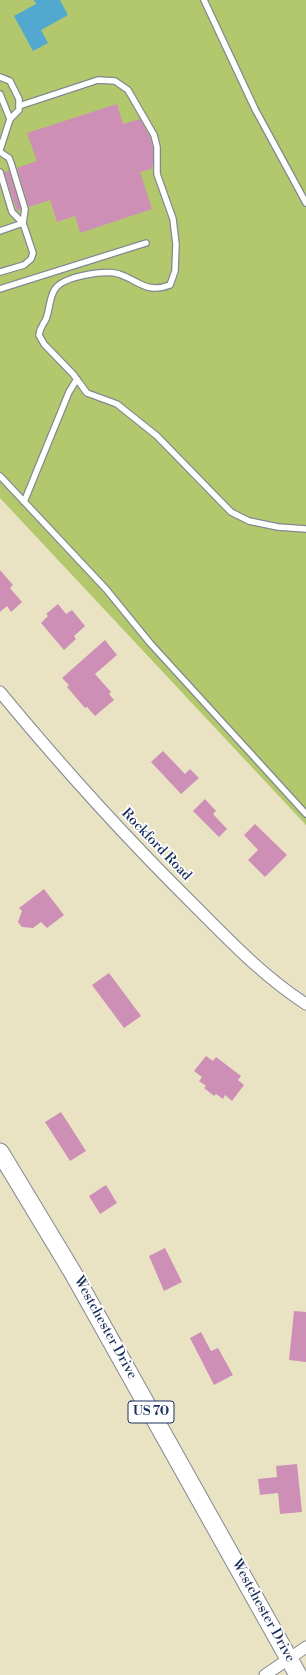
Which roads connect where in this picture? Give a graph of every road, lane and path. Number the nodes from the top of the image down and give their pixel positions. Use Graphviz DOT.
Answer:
graph roads {
  1 [pos="204,0"];
  2 [pos="0,77"];
  3 [pos="0,94"];
  4 [pos="19,106"];
  5 [pos="10,119"];
  6 [pos="0,151"];
  7 [pos="0,172"];
  8 [pos="306,203"];
  9 [pos="23,223"];
  10 [pos="0,231"];
  11 [pos="146,243"];
  12 [pos="0,272"];
  13 [pos="0,289"];
  14 [pos="77,379"];
  15 [pos="0,476"];
  16 [pos="24,502"];
  17 [pos="306,530"];
  18 [pos="0,692"];
  19 [pos="306,814"];
  20 [pos="306,1004"];
  21 [pos="0,1152"];
  22 [pos="306,1647"];
  23 [pos="289,1658"];
  24 [pos="265,1675"];
  25 [pos="298,1675"];
  1 -- 8 [label="lane"];
  2 -- 4 [label="lane"];
  3 -- 5 [label="lane"];
  4 -- 5 [label="lane"];
  4 -- 14 [label="lane"];
  5 -- 6 [label="lane"];
  6 -- 9 [label="lane"];
  7 -- 9 [label="lane"];
  9 -- 10 [label="lane"];
  9 -- 12 [label="lane"];
  11 -- 13 [label="lane"];
  14 -- 16 [label="lane"];
  14 -- 17 [label="lane"];
  15 -- 16 [label="lane"];
  16 -- 19 [label="lane"];
  18 -- 20 [label="street, Rockford Road"];
  21 -- 23 [label="main road, Westchester Drive / US 70"];
  22 -- 23 [label="street"];
  23 -- 24 [label="street"];
  23 -- 25 [label="main road, Westchester Drive / US 70"];
}
